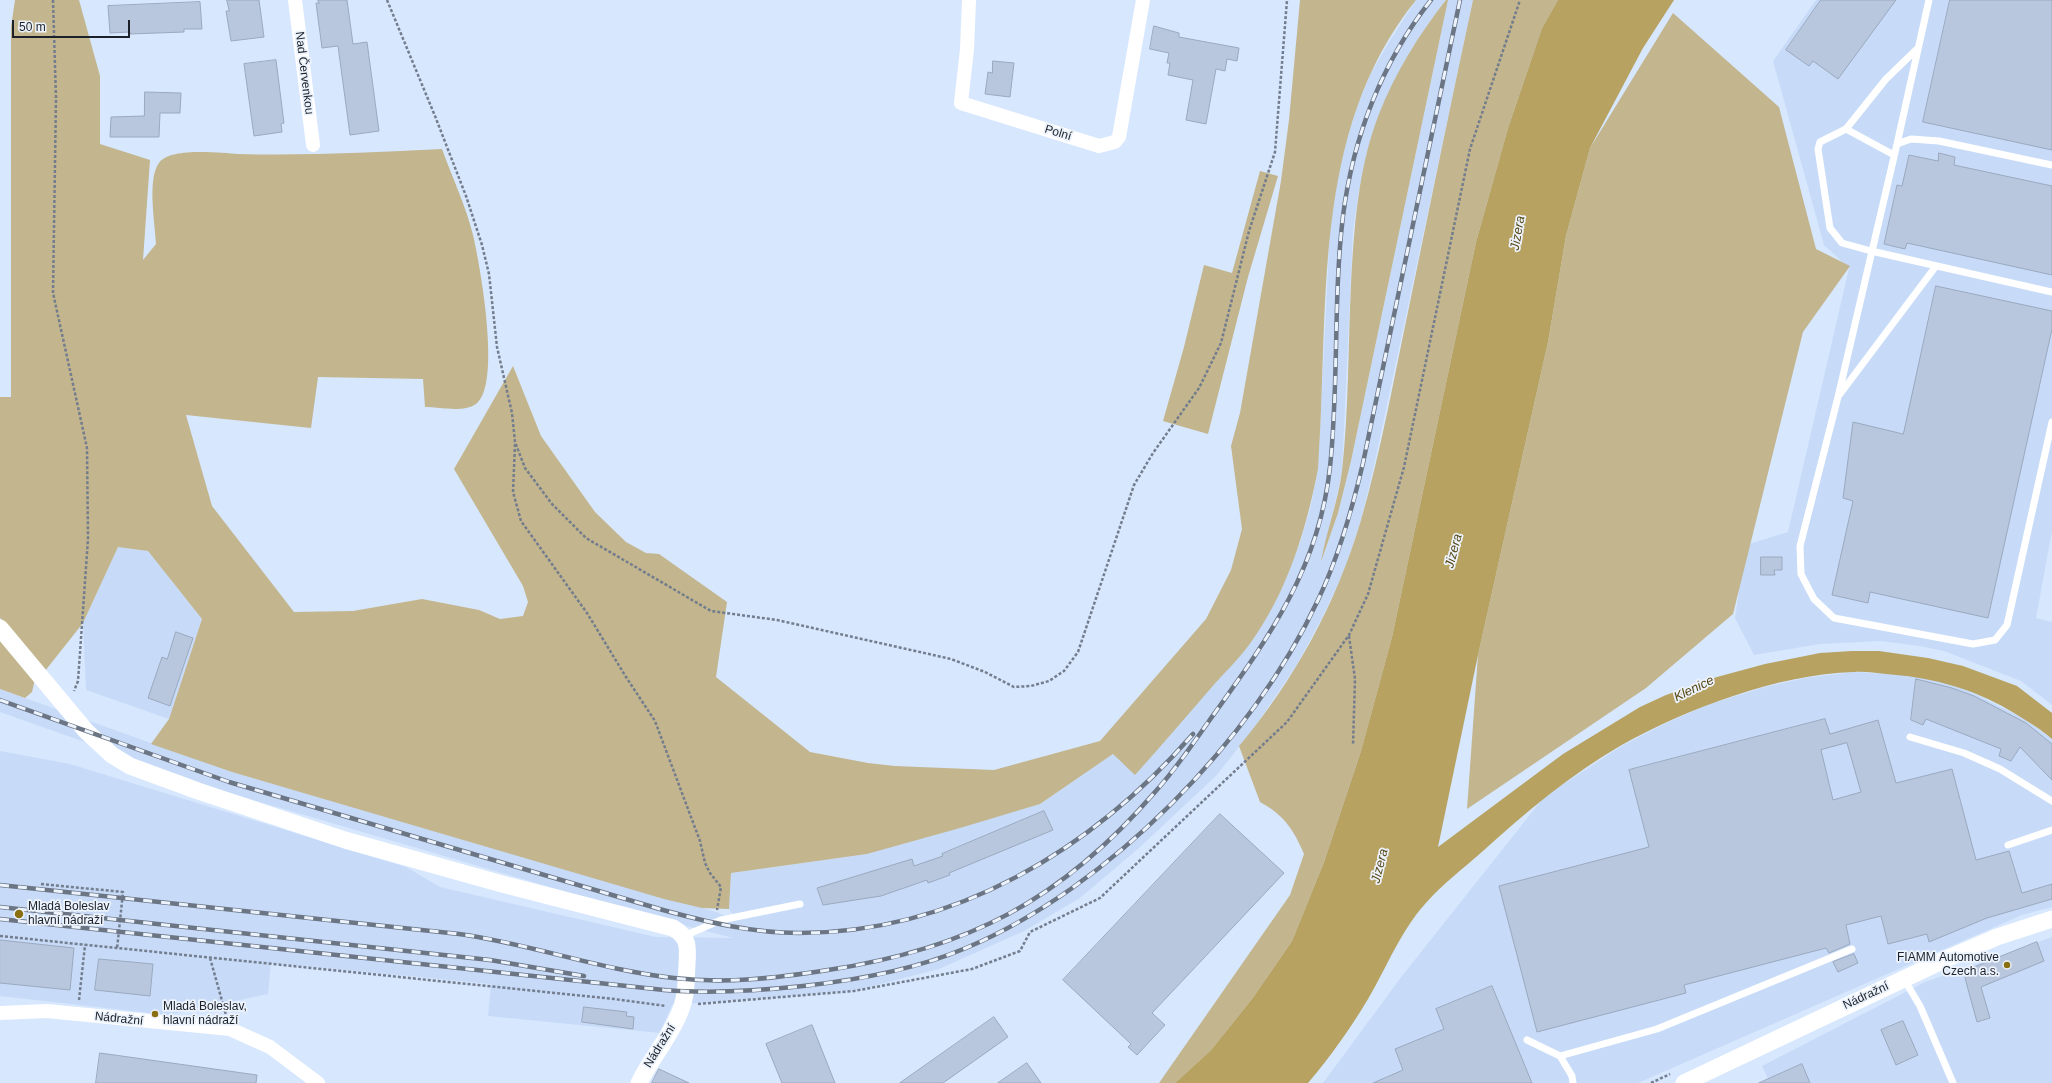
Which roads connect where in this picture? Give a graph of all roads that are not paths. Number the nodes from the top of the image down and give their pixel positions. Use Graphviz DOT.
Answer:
graph roads {
  1 [pos="295,0"];
  2 [pos="969,0"];
  3 [pos="1143,0"];
  4 [pos="1929,0"];
  5 [pos="1918,48"];
  6 [pos="1846,129"];
  7 [pos="1897,144"];
  8 [pos="314,145"];
  9 [pos="1894,155"];
  10 [pos="2052,165"];
  11 [pos="1871,251"];
  12 [pos="1936,266"];
  13 [pos="2052,292"];
  14 [pos="1838,397"];
  15 [pos="2052,422"];
  16 [pos="2049,446"];
  17 [pos="0,628"];
  18 [pos="1910,737"];
  19 [pos="2052,801"];
  20 [pos="2052,830"];
  21 [pos="2008,845"];
  22 [pos="800,904"];
  23 [pos="2052,919"];
  24 [pos="684,936"];
  25 [pos="1852,949"];
  26 [pos="1904,979"];
  27 [pos="0,1013"];
  28 [pos="1527,1040"];
  29 [pos="1560,1056"];
  30 [pos="318,1083"];
  31 [pos="639,1083"];
  32 [pos="1573,1083"];
  33 [pos="1684,1083"];
  34 [pos="1953,1083"];
  1 -- 8 [label="street, Nad Červenkou"];
  2 -- 3 [label="street, Polní"];
  4 -- 5 [label="lane"];
  5 -- 6 [label="lane"];
  5 -- 7 [label="lane"];
  6 -- 9 [label="lane"];
  6 -- 11 [label="lane"];
  7 -- 9 [label="lane"];
  7 -- 10 [label="lane"];
  9 -- 11 [label="lane"];
  11 -- 12 [label="lane"];
  11 -- 14 [label="lane"];
  12 -- 13 [label="lane"];
  12 -- 14 [label="lane"];
  14 -- 16 [label="lane"];
  15 -- 16 [label="lane"];
  17 -- 24 [label="street"];
  18 -- 19 [label="lane"];
  20 -- 21 [label="lane"];
  22 -- 24 [label="lane"];
  23 -- 26 [label="street, Nádražní"];
  24 -- 31 [label="street, Nádražní"];
  25 -- 29 [label="lane"];
  26 -- 33 [label="street, Nádražní"];
  26 -- 34 [label="lane"];
  27 -- 30 [label="street, Nádražní"];
  28 -- 29 [label="lane"];
  29 -- 32 [label="lane"];
}
